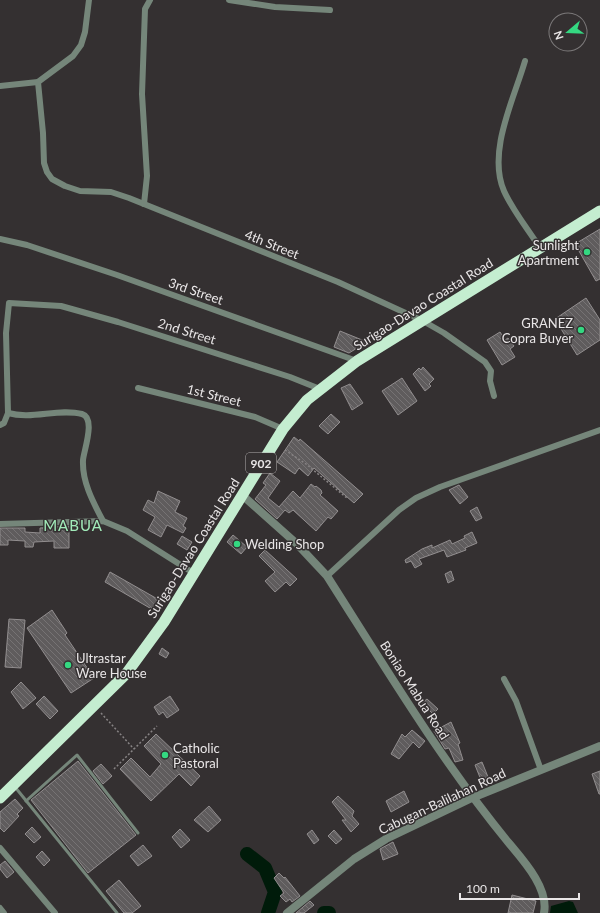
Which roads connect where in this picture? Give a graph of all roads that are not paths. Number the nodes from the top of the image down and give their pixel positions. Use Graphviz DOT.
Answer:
graph roads {
  1 [pos="89,0"];
  2 [pos="150,0"];
  3 [pos="229,0"];
  4 [pos="330,10"];
  5 [pos="524,61"];
  6 [pos="38,82"];
  7 [pos="0,86"];
  8 [pos="144,204"];
  9 [pos="600,211"];
  10 [pos="0,239"];
  11 [pos="540,248"];
  12 [pos="423,321"];
  13 [pos="357,361"];
  14 [pos="138,388"];
  15 [pos="320,389"];
  16 [pos="494,396"];
  17 [pos="8,413"];
  18 [pos="0,425"];
  19 [pos="283,429"];
  20 [pos="600,430"];
  21 [pos="242,495"];
  22 [pos="103,521"];
  23 [pos="0,524"];
  24 [pos="195,574"];
  25 [pos="327,576"];
  26 [pos="504,679"];
  27 [pos="600,746"];
  28 [pos="541,770"];
  29 [pos="13,785"];
  30 [pos="0,798"];
  31 [pos="472,798"];
  32 [pos="26,801"];
  33 [pos="138,833"];
  34 [pos="0,848"];
  35 [pos="0,908"];
  36 [pos="4,913"];
  37 [pos="55,913"];
  38 [pos="117,913"];
  39 [pos="288,913"];
  40 [pos="544,913"];
  1 -- 6 [label="street"];
  2 -- 8 [label="street"];
  3 -- 4 [label="street"];
  5 -- 11 [label="street"];
  6 -- 7 [label="street"];
  6 -- 8 [label="street, 4th Street"];
  8 -- 12 [label="street, 4th Street"];
  9 -- 11 [label="highway, Surigao-Davao Coastal Road / 902"];
  10 -- 13 [label="street, 3rd Street"];
  11 -- 12 [label="highway, Surigao-Davao Coastal Road / 902"];
  12 -- 13 [label="highway, Surigao-Davao Coastal Road / 902"];
  12 -- 16 [label="street, 4th Street"];
  13 -- 15 [label="highway, Surigao-Davao Coastal Road / 902"];
  14 -- 19 [label="street, 1st Street"];
  15 -- 17 [label="street, 2nd Street"];
  15 -- 19 [label="highway, Surigao-Davao Coastal Road / 902"];
  17 -- 18 [label="street"];
  17 -- 22 [label="street"];
  19 -- 21 [label="highway, Surigao-Davao Coastal Road / 902"];
  20 -- 25 [label="street"];
  21 -- 24 [label="highway, Surigao-Davao Coastal Road / 902"];
  21 -- 25 [label="street, Boniao Mabua Road"];
  22 -- 23 [label="street"];
  22 -- 24 [label="street"];
  24 -- 29 [label="highway, Surigao-Davao Coastal Road / 902"];
  25 -- 31 [label="street, Boniao Mabua Road"];
  26 -- 28 [label="street"];
  27 -- 28 [label="street, Cabugan-Balilahan Road"];
  28 -- 31 [label="street, Cabugan-Balilahan Road"];
  29 -- 30 [label="highway, Surigao-Davao Coastal Road / 902"];
  29 -- 32 [label="lane"];
  31 -- 39 [label="street, Cabugan-Balilahan Road"];
  31 -- 40 [label="street, Boniao Mabua Road"];
  32 -- 33 [label="lane"];
  32 -- 38 [label="lane"];
  34 -- 37 [label="street"];
  35 -- 36 [label="street"];
}
